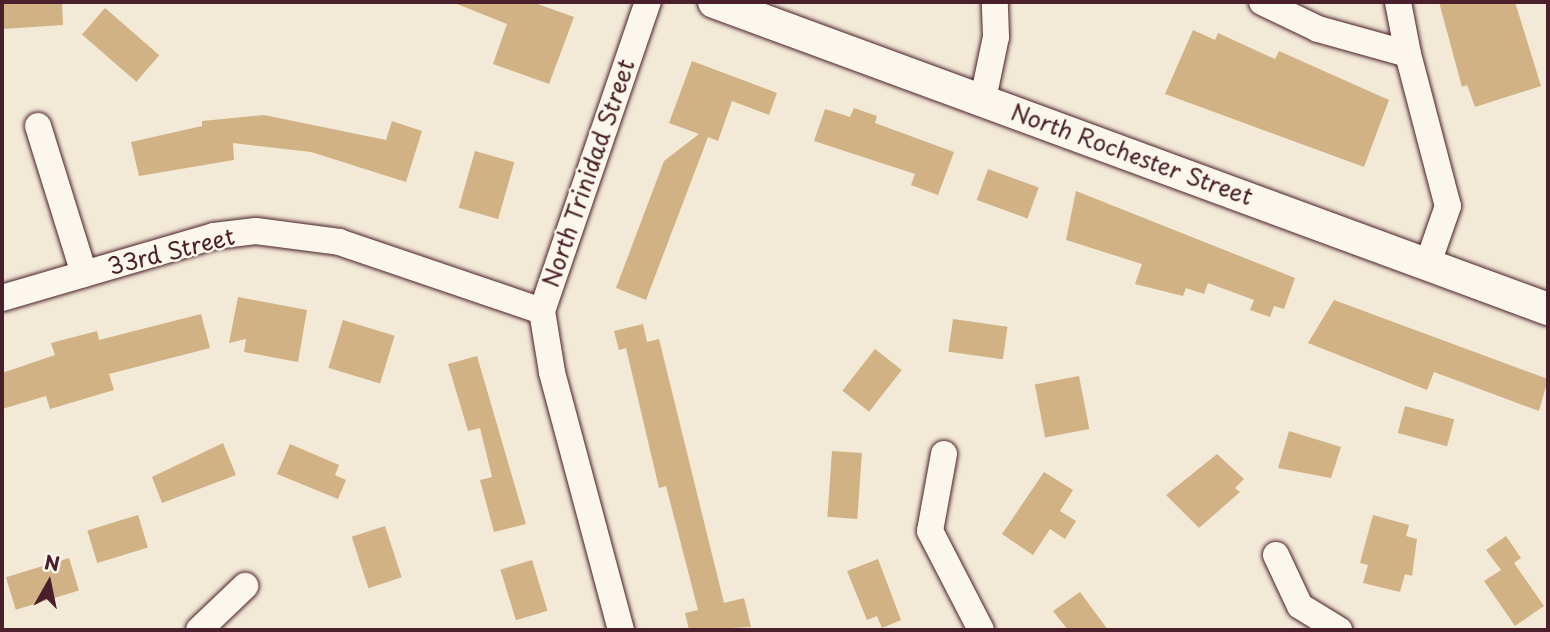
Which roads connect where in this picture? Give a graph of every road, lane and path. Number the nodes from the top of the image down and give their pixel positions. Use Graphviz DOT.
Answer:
graph roads {
  1 [pos="648,2"];
  2 [pos="714,2"];
  3 [pos="995,2"];
  4 [pos="1262,2"];
  5 [pos="1398,2"];
  6 [pos="1408,54"];
  7 [pos="983,99"];
  8 [pos="38,126"];
  9 [pos="1428,263"];
  10 [pos="84,274"];
  11 [pos="2,298"];
  12 [pos="1548,309"];
  13 [pos="542,311"];
  14 [pos="944,454"];
  15 [pos="1276,555"];
  16 [pos="245,586"];
  17 [pos="199,630"];
  18 [pos="621,630"];
  19 [pos="981,630"];
  20 [pos="1339,630"];
  1 -- 13 [label="street, North Trinidad Street"];
  2 -- 7 [label="street, North Rochester Street"];
  3 -- 7 [label="street"];
  4 -- 6 [label="street"];
  5 -- 6 [label="street"];
  6 -- 9 [label="street"];
  7 -- 9 [label="street, North Rochester Street"];
  8 -- 10 [label="street"];
  9 -- 12 [label="street, North Rochester Street"];
  10 -- 11 [label="street, 33rd Street"];
  10 -- 13 [label="street, 33rd Street"];
  13 -- 18 [label="street, North Trinidad Street"];
  14 -- 19 [label="street"];
  15 -- 20 [label="street"];
  16 -- 17 [label="street"];
}
